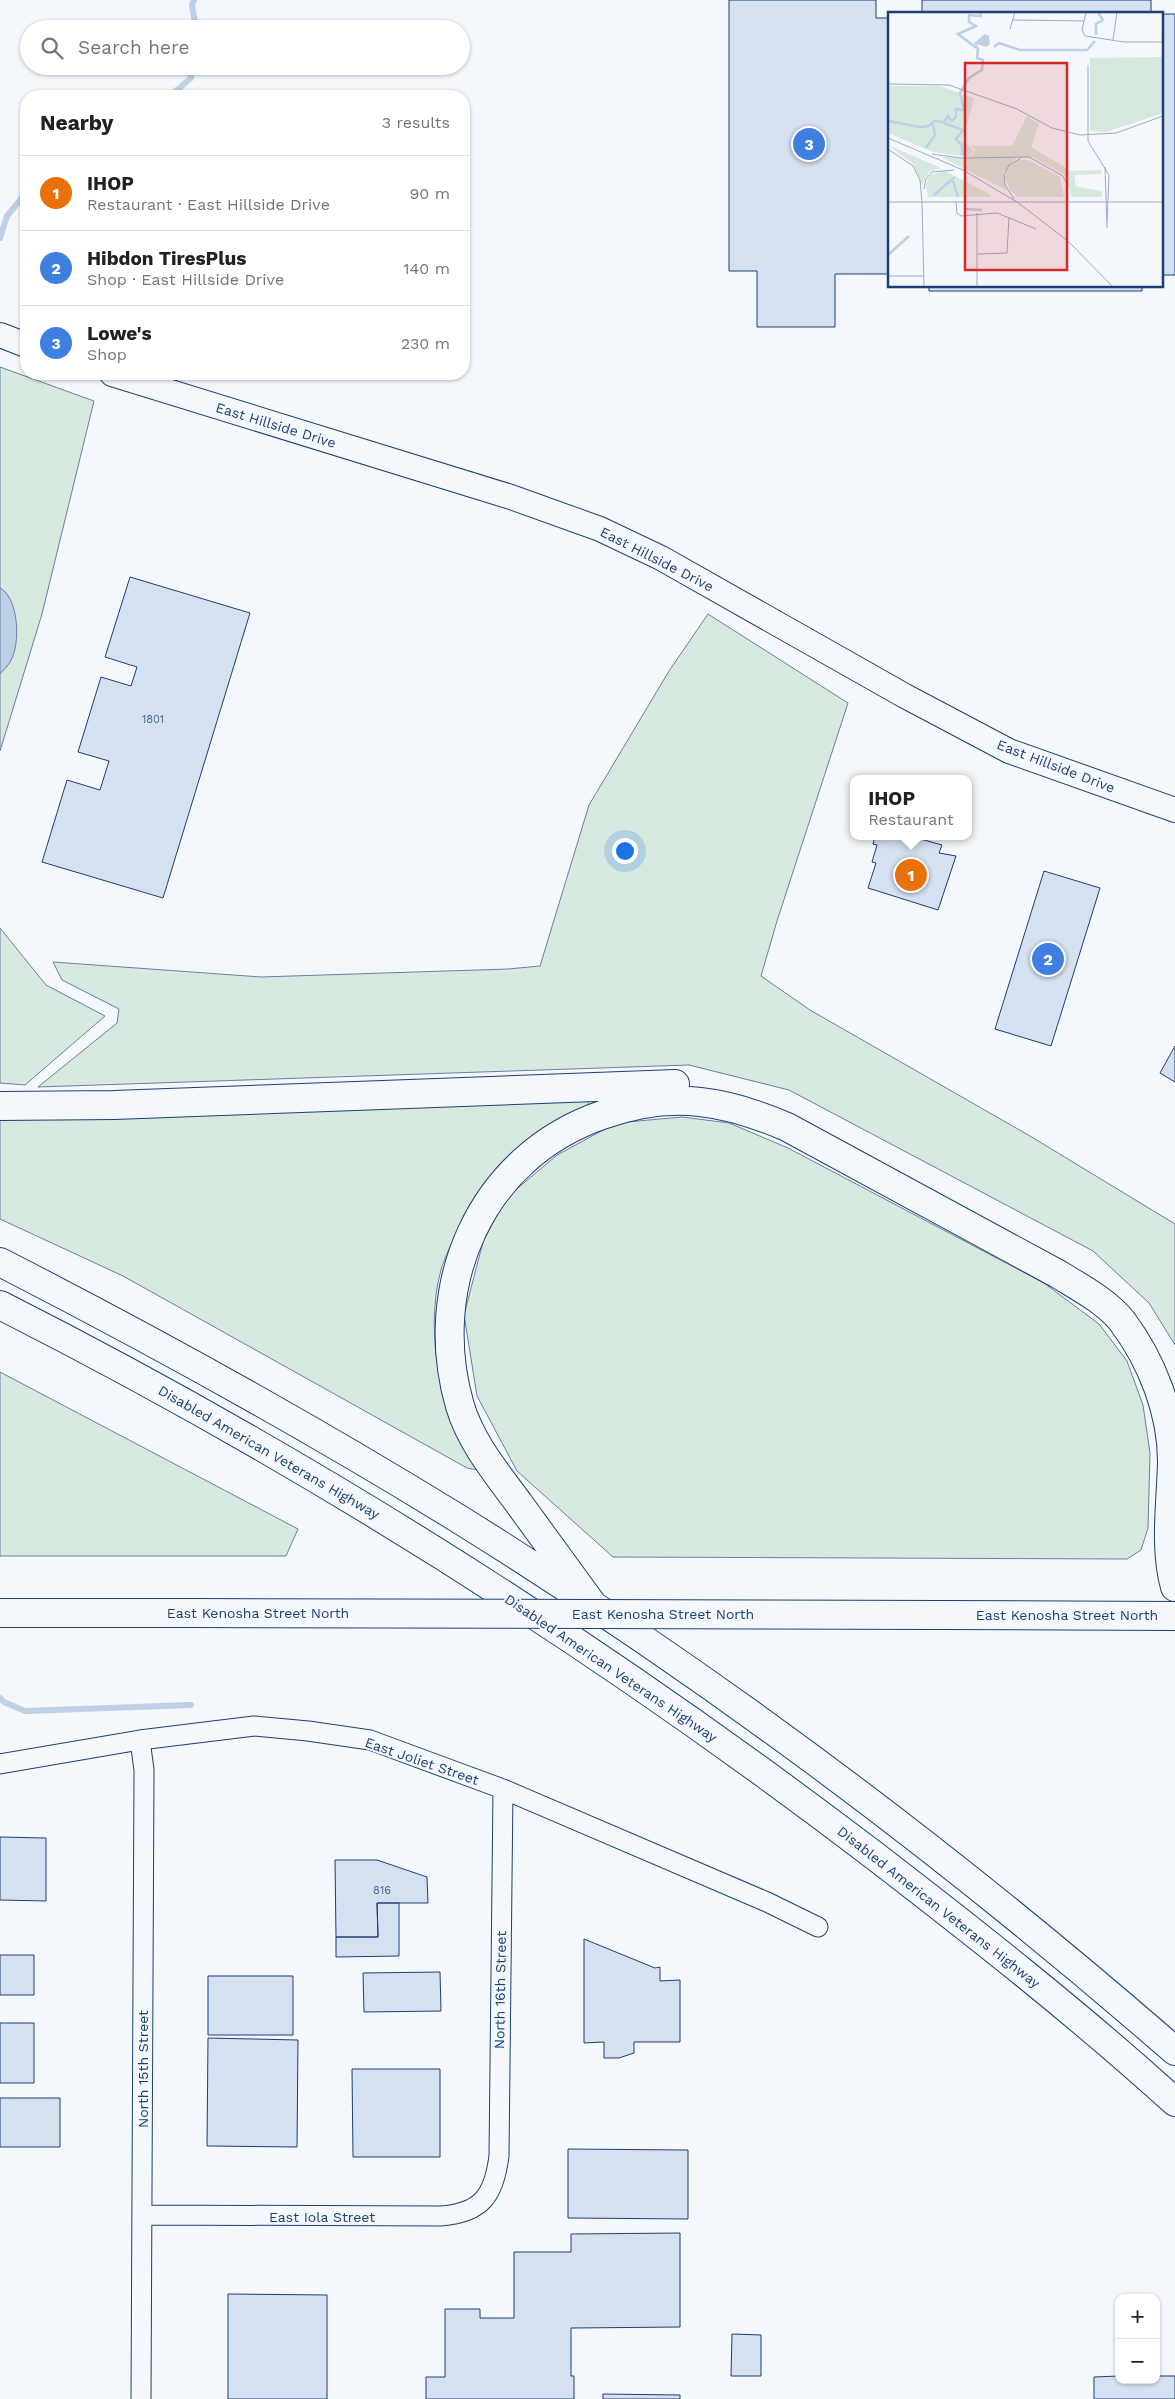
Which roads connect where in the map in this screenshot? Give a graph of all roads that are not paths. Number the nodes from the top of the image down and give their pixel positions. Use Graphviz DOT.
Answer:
graph roads {
  1 [pos="0,335"];
  2 [pos="20,343"];
  3 [pos="131,380"];
  4 [pos="1175,810"];
  5 [pos="0,1106"];
  6 [pos="0,1262"];
  7 [pos="0,1305"];
  8 [pos="1175,1383"];
  9 [pos="1175,1587"];
  10 [pos="595,1608"];
  11 [pos="0,1614"];
  12 [pos="1175,1616"];
  13 [pos="140,1740"];
  14 [pos="0,1764"];
  15 [pos="502,1789"];
  16 [pos="818,1927"];
  17 [pos="1175,2051"];
  18 [pos="1175,2102"];
  19 [pos="491,2189"];
  20 [pos="142,2215"];
  21 [pos="141,2399"];
  1 -- 2 [label="street"];
  3 -- 4 [label="street, East Hillside Drive"];
  5 -- 8 [label="main road"];
  6 -- 10 [label="main road"];
  7 -- 18 [label="main road, Disabled American Veterans Highway"];
  9 -- 10 [label="main road"];
  10 -- 17 [label="main road"];
  11 -- 12 [label="main road, East Kenosha Street North, bridge"];
  13 -- 14 [label="street, East Joliet Street"];
  13 -- 15 [label="street, East Joliet Street"];
  13 -- 20 [label="street, North 15th Street"];
  15 -- 16 [label="street, East Joliet Street"];
  15 -- 19 [label="street, North 16th Street"];
  19 -- 20 [label="street, East Iola Street"];
  20 -- 21 [label="street, North 15th Street"];
}
